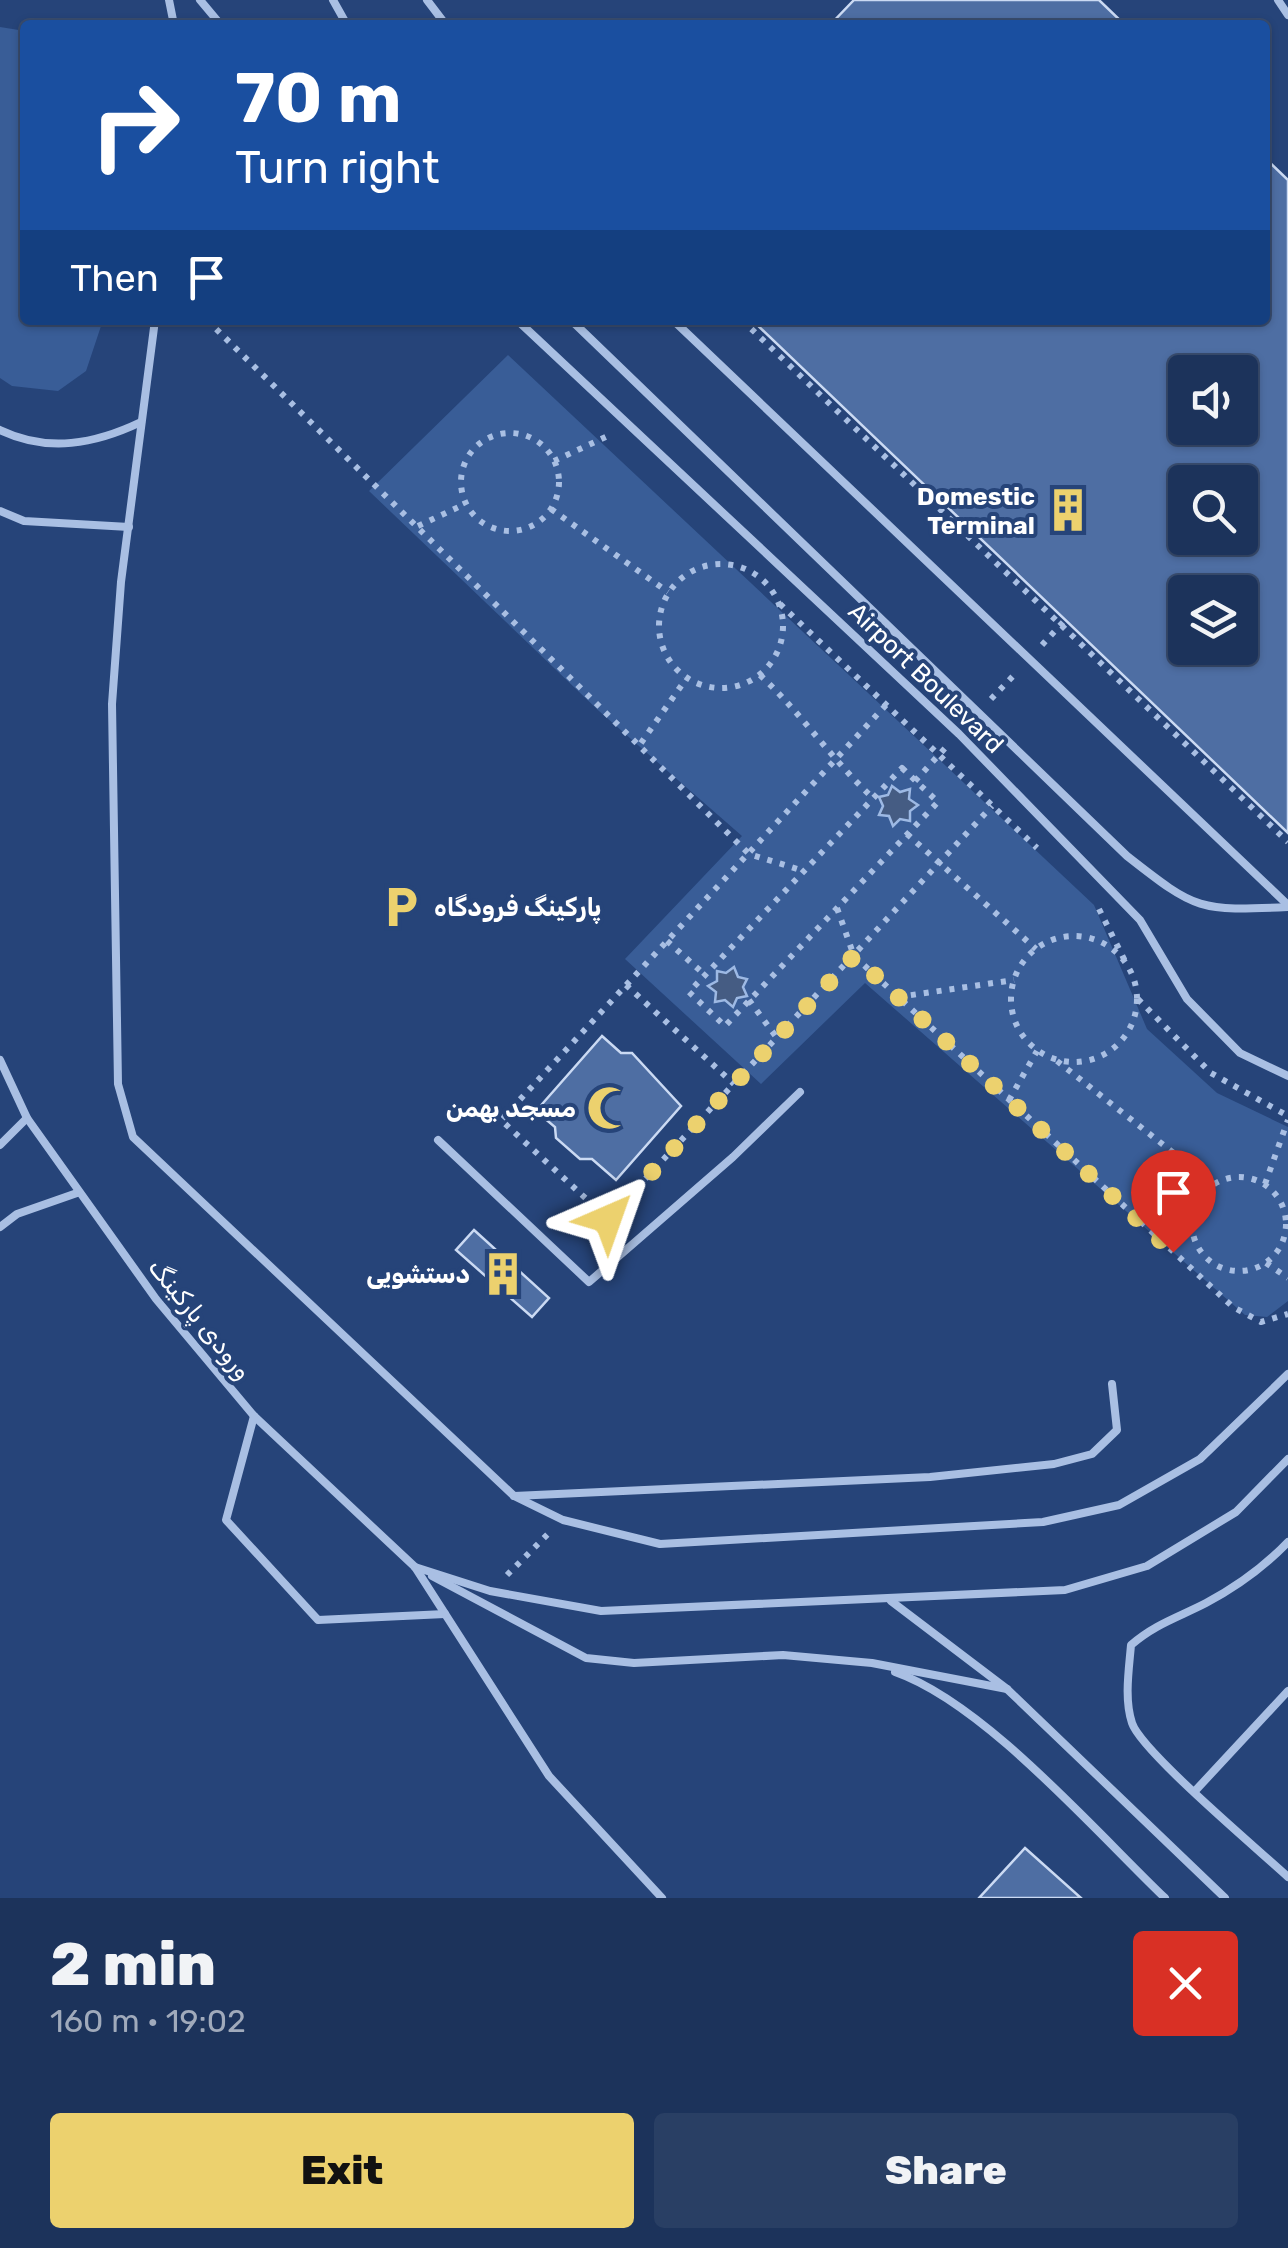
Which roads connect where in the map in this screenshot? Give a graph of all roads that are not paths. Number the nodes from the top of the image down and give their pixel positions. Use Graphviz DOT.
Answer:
graph roads {
  1 [pos="200,0"];
  2 [pos="427,0"];
  3 [pos="1278,0"];
  4 [pos="1288,15"];
  5 [pos="217,20"];
  6 [pos="442,20"];
  7 [pos="153,325"];
  8 [pos="523,325"];
  9 [pos="576,325"];
  10 [pos="678,325"];
  11 [pos="141,422"];
  12 [pos="0,430"];
  13 [pos="0,511"];
  14 [pos="128,527"];
  15 [pos="1288,906"];
  16 [pos="0,1060"];
  17 [pos="1288,1076"];
  18 [pos="800,1092"];
  19 [pos="27,1118"];
  20 [pos="438,1140"];
  21 [pos="0,1145"];
  22 [pos="77,1193"];
  23 [pos="0,1227"];
  24 [pos="1288,1374"];
  25 [pos="1112,1384"];
  26 [pos="254,1416"];
  27 [pos="1288,1459"];
  28 [pos="514,1496"];
  29 [pos="1288,1542"];
  30 [pos="414,1567"];
  31 [pos="891,1601"];
  32 [pos="445,1614"];
  33 [pos="872,1664"];
  34 [pos="1007,1689"];
  35 [pos="1288,1692"];
  36 [pos="1195,1791"];
  37 [pos="1288,1878"];
  38 [pos="662,1898"];
  39 [pos="1166,1898"];
  40 [pos="1225,1898"];
  1 -- 5 [label="lane"];
  2 -- 6 [label="lane"];
  3 -- 4 [label="lane"];
  7 -- 11 [label="lane"];
  8 -- 17 [label="lane, Airport Boulevard"];
  9 -- 15 [label="lane"];
  10 -- 15 [label="lane"];
  11 -- 12 [label="lane"];
  11 -- 14 [label="lane"];
  13 -- 14 [label="lane"];
  14 -- 28 [label="lane"];
  16 -- 19 [label="lane, ورودی پارکینگ"];
  18 -- 20 [label="lane"];
  19 -- 21 [label="lane"];
  19 -- 22 [label="lane, ورودی پارکینگ"];
  22 -- 23 [label="lane"];
  22 -- 26 [label="lane, ورودی پارکینگ"];
  24 -- 28 [label="lane"];
  25 -- 28 [label="lane"];
  26 -- 30 [label="lane, ورودی پارکینگ"];
  26 -- 32 [label="lane"];
  27 -- 31 [label="lane"];
  29 -- 36 [label="lane"];
  30 -- 31 [label="lane"];
  30 -- 32 [label="lane"];
  30 -- 33 [label="lane"];
  31 -- 34 [label="lane"];
  32 -- 38 [label="lane"];
  33 -- 34 [label="lane"];
  33 -- 39 [label="lane"];
  34 -- 40 [label="lane"];
  35 -- 36 [label="lane"];
  36 -- 37 [label="lane"];
}
